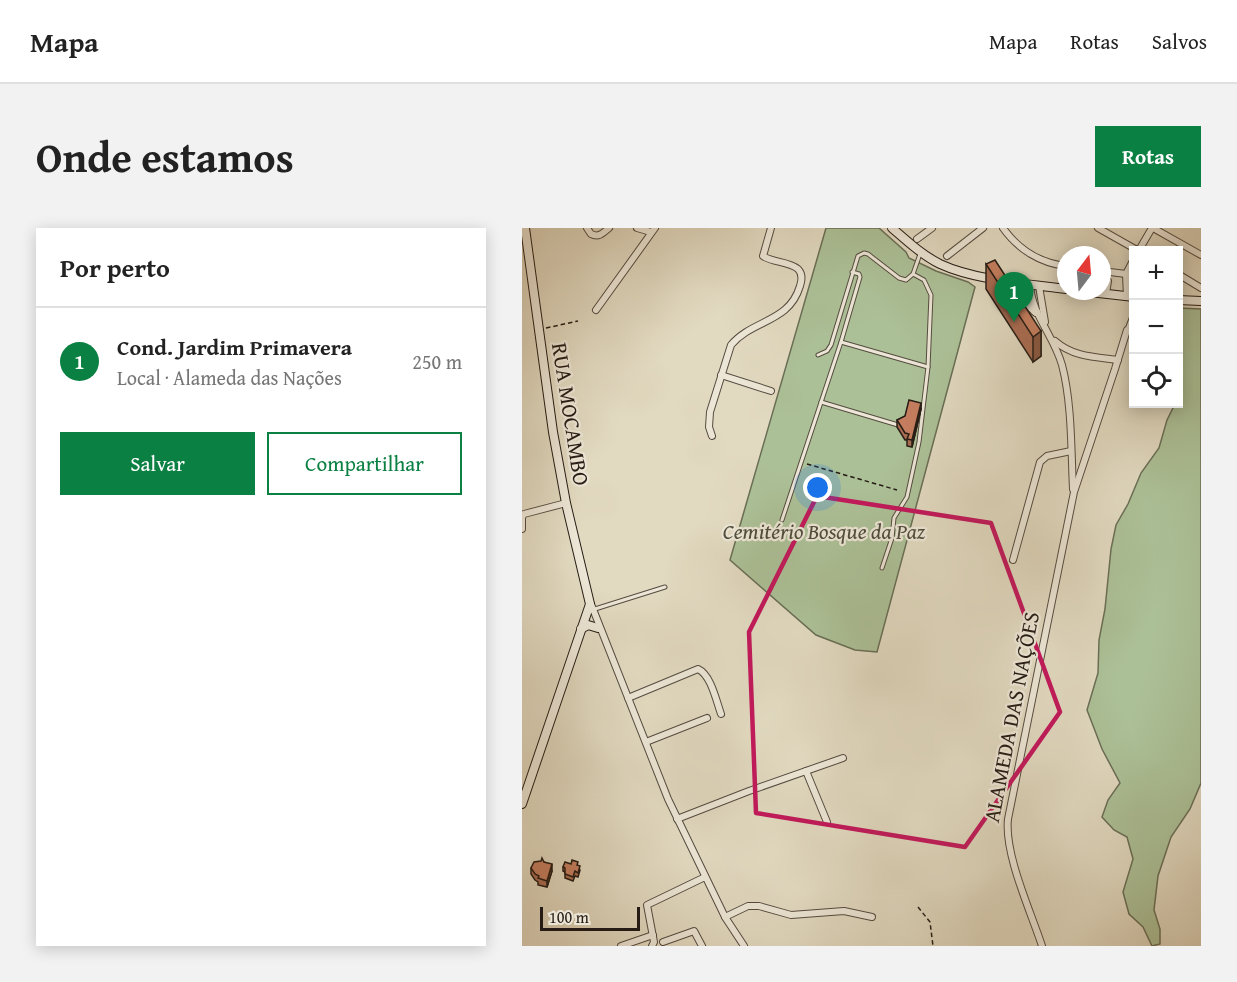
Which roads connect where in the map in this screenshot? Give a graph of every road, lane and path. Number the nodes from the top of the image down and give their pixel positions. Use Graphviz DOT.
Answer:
graph roads {
  1 [pos="525,228"];
  2 [pos="587,228"];
  3 [pos="609,228"];
  4 [pos="637,228"];
  5 [pos="771,228"];
  6 [pos="892,228"];
  7 [pos="932,228"];
  8 [pos="983,228"];
  9 [pos="1003,228"];
  10 [pos="1098,228"];
  11 [pos="1152,228"];
  12 [pos="653,230"];
  13 [pos="917,239"];
  14 [pos="1131,246"];
  15 [pos="1141,246"];
  16 [pos="921,252"];
  17 [pos="1201,255"];
  18 [pos="947,256"];
  19 [pos="1057,264"];
  20 [pos="1129,268"];
  21 [pos="852,272"];
  22 [pos="1111,273"];
  23 [pos="913,274"];
  24 [pos="1126,274"];
  25 [pos="1183,277"];
  26 [pos="1000,279"];
  27 [pos="1111,279"];
  28 [pos="1035,285"];
  29 [pos="1057,288"];
  30 [pos="1201,288"];
  31 [pos="1129,291"];
  32 [pos="1111,295"];
  33 [pos="1129,297"];
  34 [pos="1183,300"];
  35 [pos="1201,301"];
  36 [pos="596,310"];
  37 [pos="1036,312"];
  38 [pos="578,321"];
  39 [pos="1129,325"];
  40 [pos="1046,326"];
  41 [pos="539,328"];
  42 [pos="1127,330"];
  43 [pos="1052,339"];
  44 [pos="841,342"];
  45 [pos="818,355"];
  46 [pos="1118,360"];
  47 [pos="928,367"];
  48 [pos="721,375"];
  49 [pos="771,391"];
  50 [pos="821,402"];
  51 [pos="898,424"];
  52 [pos="712,436"];
  53 [pos="1071,451"];
  54 [pos="801,462"];
  55 [pos="897,490"];
  56 [pos="1074,492"];
  57 [pos="566,503"];
  58 [pos="782,520"];
  59 [pos="522,529"];
  60 [pos="1013,560"];
  61 [pos="882,568"];
  62 [pos="665,587"];
  63 [pos="591,607"];
  64 [pos="598,628"];
  65 [pos="581,630"];
  66 [pos="628,698"];
  67 [pos="721,714"];
  68 [pos="707,718"];
  69 [pos="646,742"];
  70 [pos="843,758"];
  71 [pos="806,771"];
  72 [pos="522,804"];
  73 [pos="677,819"];
  74 [pos="827,822"];
  75 [pos="705,878"];
  76 [pos="918,907"];
  77 [pos="725,917"];
  78 [pos="872,918"];
  79 [pos="653,941"];
  80 [pos="663,944"];
  81 [pos="621,946"];
  82 [pos="702,946"];
  83 [pos="744,946"];
  84 [pos="933,946"];
  85 [pos="1042,946"];
  1 -- 41 [label="main road, RUA MOCAMBO"];
  2 -- 3 [label="street"];
  4 -- 12 [label="street"];
  5 -- 48 [label="street"];
  6 -- 16 [label="main road"];
  7 -- 13 [label="street"];
  8 -- 18 [label="street"];
  9 -- 19 [label="street"];
  10 -- 14 [label="street"];
  11 -- 15 [label="street"];
  11 -- 17 [label="street"];
  12 -- 36 [label="street"];
  16 -- 23 [label="lane"];
  16 -- 26 [label="main road"];
  20 -- 24 [label="street"];
  21 -- 23 [label="lane"];
  21 -- 44 [label="lane"];
  21 -- 45 [label="lane"];
  22 -- 24 [label="street"];
  23 -- 47 [label="lane"];
  24 -- 27 [label="street"];
  24 -- 31 [label="street"];
  25 -- 30 [label="street"];
  26 -- 28 [label="main road"];
  26 -- 37 [label="main road"];
  28 -- 29 [label="main road"];
  28 -- 37 [label="street, ALAMEDA DAS NAÇÕES"];
  28 -- 40 [label="street, ALAMEDA DAS NAÇÕES"];
  32 -- 33 [label="main road"];
  34 -- 35 [label="main road"];
  37 -- 40 [label="street, ALAMEDA DAS NAÇÕES"];
  38 -- 41 [label="path"];
  39 -- 42 [label="lane"];
  40 -- 43 [label="street, ALAMEDA DAS NAÇÕES"];
  41 -- 57 [label="main road, RUA MOCAMBO"];
  42 -- 46 [label="street, ALAMEDA DAS NAÇÕES"];
  43 -- 46 [label="street"];
  43 -- 53 [label="street, ALAMEDA DAS NAÇÕES"];
  44 -- 47 [label="lane"];
  44 -- 50 [label="lane"];
  46 -- 56 [label="street, ALAMEDA DAS NAÇÕES"];
  47 -- 61 [label="lane"];
  48 -- 49 [label="street"];
  48 -- 52 [label="street"];
  50 -- 51 [label="lane"];
  50 -- 54 [label="lane"];
  53 -- 56 [label="street, ALAMEDA DAS NAÇÕES"];
  53 -- 60 [label="street"];
  54 -- 55 [label="path"];
  54 -- 58 [label="lane"];
  56 -- 85 [label="street, ALAMEDA DAS NAÇÕES"];
  57 -- 59 [label="street"];
  57 -- 63 [label="main road, RUA MOCAMBO"];
  62 -- 63 [label="lane"];
  63 -- 64 [label="street, RUA MOCAMBO"];
  63 -- 65 [label="main road"];
  64 -- 65 [label="main road"];
  64 -- 66 [label="street, RUA MOCAMBO"];
  65 -- 72 [label="main road"];
  66 -- 67 [label="street"];
  66 -- 69 [label="street, RUA MOCAMBO"];
  68 -- 69 [label="street"];
  69 -- 73 [label="street, RUA MOCAMBO"];
  70 -- 71 [label="street"];
  71 -- 73 [label="street"];
  71 -- 74 [label="street"];
  73 -- 75 [label="street, RUA MOCAMBO"];
  75 -- 77 [label="street, RUA MOCAMBO"];
  75 -- 79 [label="street"];
  76 -- 84 [label="path"];
  77 -- 78 [label="street"];
  77 -- 83 [label="street, RUA MOCAMBO"];
  79 -- 80 [label="street"];
  79 -- 81 [label="street"];
  80 -- 82 [label="street"];
}
